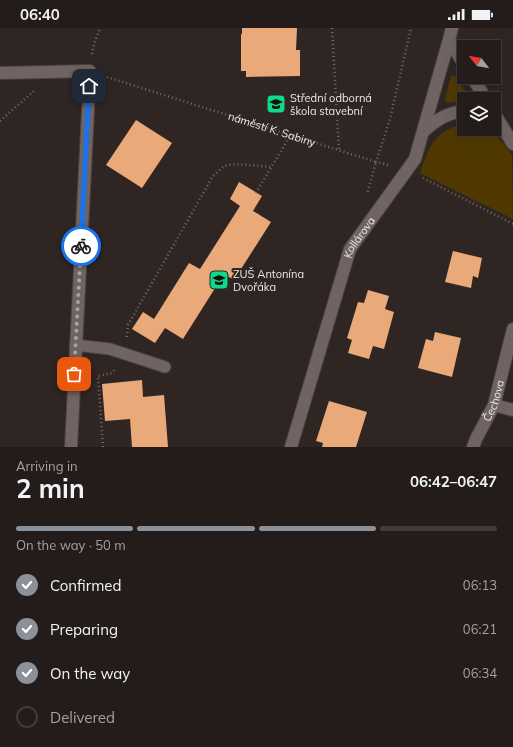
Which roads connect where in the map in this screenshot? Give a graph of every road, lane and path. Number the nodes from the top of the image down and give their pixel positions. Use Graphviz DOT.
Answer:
graph roads {
  1 [pos="100,28"];
  2 [pos="332,28"];
  3 [pos="451,34"];
  4 [pos="457,48"];
  5 [pos="90,71"];
  6 [pos="52,72"];
  7 [pos="0,73"];
  8 [pos="457,113"];
  9 [pos="0,121"];
  10 [pos="501,125"];
  11 [pos="423,132"];
  12 [pos="290,134"];
  13 [pos="513,144"];
  14 [pos="339,149"];
  15 [pos="376,162"];
  16 [pos="271,167"];
  17 [pos="256,193"];
  18 [pos="513,329"];
  19 [pos="75,345"];
  20 [pos="125,354"];
  21 [pos="165,367"];
  22 [pos="494,405"];
  23 [pos="513,410"];
  24 [pos="71,447"];
  25 [pos="103,447"];
  26 [pos="291,447"];
  27 [pos="473,447"];
  1 -- 5 [label="path"];
  2 -- 14 [label="path"];
  3 -- 4 [label="street, Kollárova"];
  3 -- 11 [label="street, Kollárova"];
  5 -- 6 [label="street"];
  5 -- 12 [label="path, náměstí K. Sabiny"];
  5 -- 19 [label="street"];
  6 -- 7 [label="street"];
  6 -- 9 [label="path"];
  8 -- 11 [label="street"];
  10 -- 13 [label="street"];
  11 -- 26 [label="street, Kollárova"];
  12 -- 14 [label="path, náměstí K. Sabiny"];
  12 -- 16 [label="path"];
  14 -- 15 [label="path, náměstí K. Sabiny"];
  16 -- 17 [label="path"];
  16 -- 20 [label="path"];
  18 -- 22 [label="street, Čechova"];
  19 -- 20 [label="lane"];
  19 -- 24 [label="street"];
  20 -- 21 [label="lane"];
  20 -- 25 [label="path"];
  22 -- 23 [label="street"];
  22 -- 27 [label="street, Čechova"];
}
